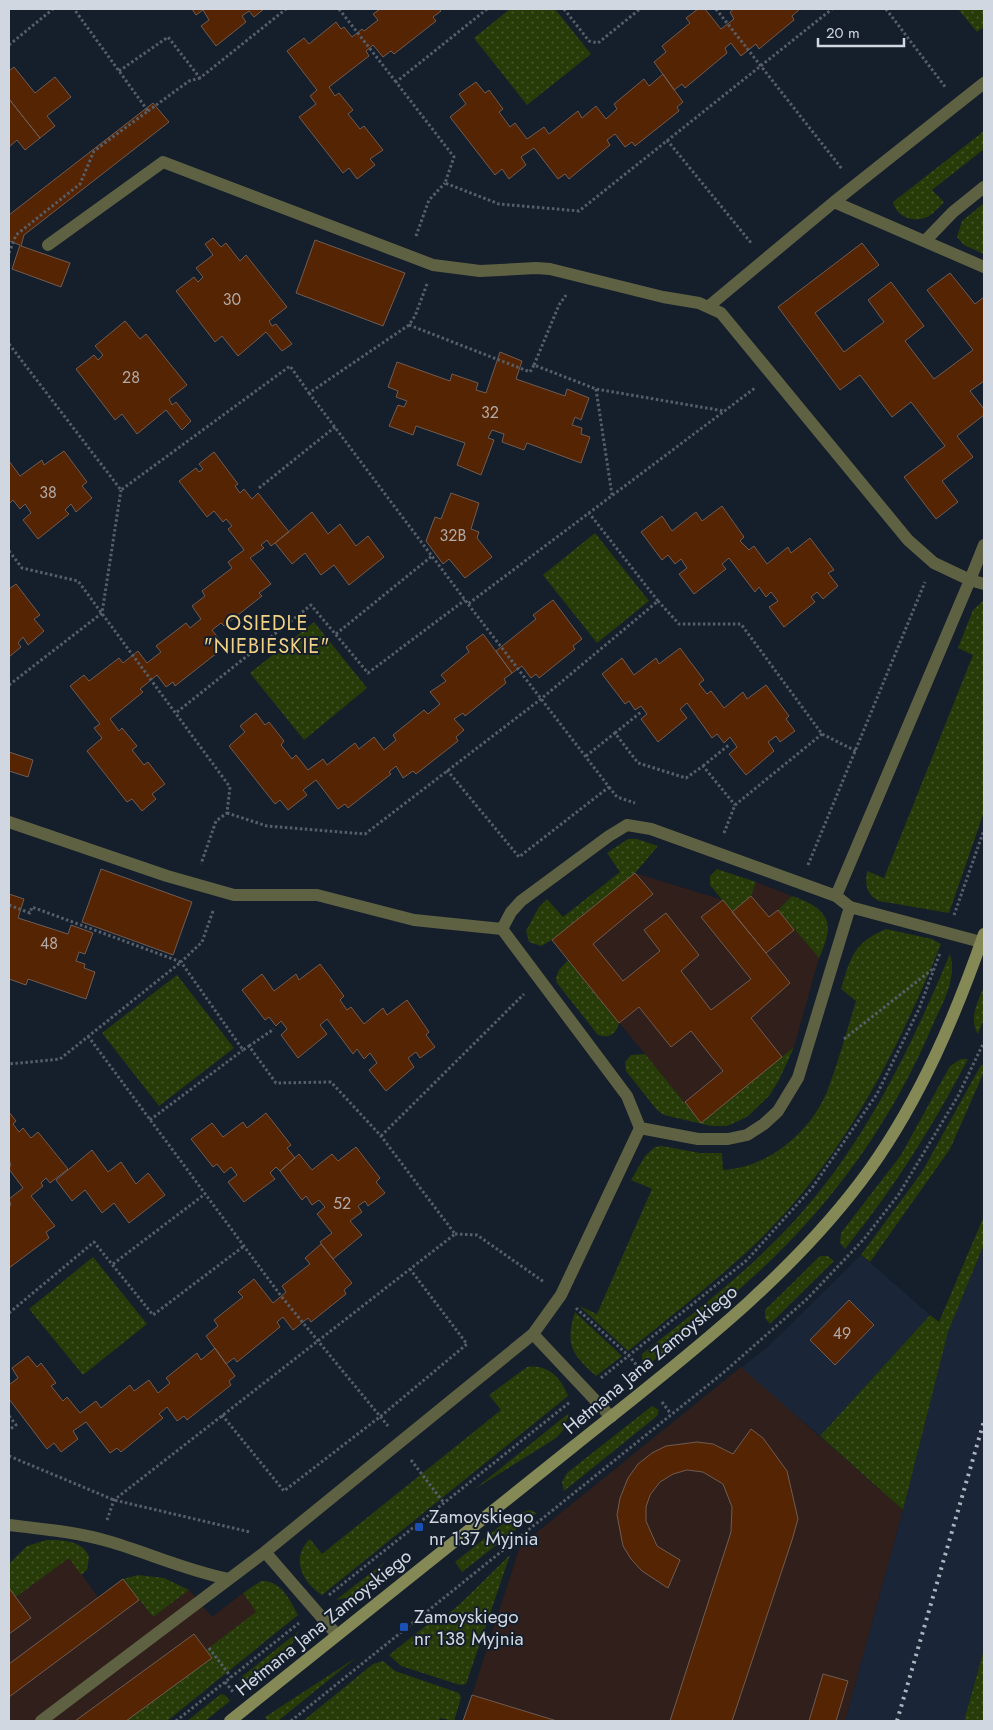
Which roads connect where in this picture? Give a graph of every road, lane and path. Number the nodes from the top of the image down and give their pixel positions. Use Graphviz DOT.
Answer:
graph roads {
  1 [pos="53,9"];
  2 [pos="74,9"];
  3 [pos="286,9"];
  4 [pos="339,9"];
  5 [pos="487,9"];
  6 [pos="564,9"];
  7 [pos="640,9"];
  8 [pos="716,9"];
  9 [pos="832,9"];
  10 [pos="886,9"];
  11 [pos="9,45"];
  12 [pos="762,65"];
  13 [pos="119,71"];
  14 [pos="200,78"];
  15 [pos="396,82"];
  16 [pos="984,84"];
  17 [pos="958,104"];
  18 [pos="148,111"];
  19 [pos="667,140"];
  20 [pos="445,183"];
  21 [pos="854,185"];
  22 [pos="984,187"];
  23 [pos="834,202"];
  24 [pos="925,241"];
  25 [pos="413,244"];
  26 [pos="48,245"];
  27 [pos="9,253"];
  28 [pos="764,260"];
  29 [pos="984,267"];
  30 [pos="429,276"];
  31 [pos="572,292"];
  32 [pos="709,306"];
  33 [pos="409,325"];
  34 [pos="9,344"];
  35 [pos="534,365"];
  36 [pos="771,376"];
  37 [pos="596,389"];
  38 [pos="309,393"];
  39 [pos="724,411"];
  40 [pos="335,427"];
  41 [pos="259,488"];
  42 [pos="121,490"];
  43 [pos="612,495"];
  44 [pos="589,513"];
  45 [pos="984,545"];
  46 [pos="9,551"];
  47 [pos="432,556"];
  48 [pos="927,577"];
  49 [pos="970,580"];
  50 [pos="984,584"];
  51 [pos="465,600"];
  52 [pos="658,601"];
  53 [pos="468,604"];
  54 [pos="102,613"];
  55 [pos="336,634"];
  56 [pos="9,685"];
  57 [pos="541,699"];
  58 [pos="177,712"];
  59 [pos="641,712"];
  60 [pos="615,733"];
  61 [pos="822,734"];
  62 [pos="730,744"];
  63 [pos="856,751"];
  64 [pos="586,756"];
  65 [pos="703,766"];
  66 [pos="447,770"];
  67 [pos="735,805"];
  68 [pos="227,813"];
  69 [pos="9,822"];
  70 [pos="984,830"];
  71 [pos="731,839"];
  72 [pos="799,864"];
  73 [pos="200,869"];
  74 [pos="836,896"];
  75 [pos="216,904"];
  76 [pos="9,906"];
  77 [pos="850,907"];
  78 [pos="502,929"];
  79 [pos="948,932"];
  80 [pos="983,938"];
  81 [pos="181,962"];
  82 [pos="935,968"];
  83 [pos="539,980"];
  84 [pos="274,1029"];
  85 [pos="88,1036"];
  86 [pos="844,1039"];
  87 [pos="249,1046"];
  88 [pos="243,1050"];
  89 [pos="9,1064"];
  90 [pos="150,1120"];
  91 [pos="640,1128"];
  92 [pos="381,1136"];
  93 [pos="205,1194"];
  94 [pos="244,1246"];
  95 [pos="113,1264"];
  96 [pos="410,1269"];
  97 [pos="9,1313"];
  98 [pos="533,1334"];
  99 [pos="317,1342"];
  100 [pos="585,1390"];
  101 [pos="659,1397"];
  102 [pos="671,1414"];
  103 [pos="222,1415"];
  104 [pos="9,1416"];
  105 [pos="381,1416"];
  106 [pos="611,1416"];
  107 [pos="9,1430"];
  108 [pos="400,1444"];
  109 [pos="9,1456"];
  110 [pos="420,1474"];
  111 [pos="114,1500"];
  112 [pos="444,1503"];
  113 [pos="9,1525"];
  114 [pos="250,1532"];
  115 [pos="100,1539"];
  116 [pos="265,1552"];
  117 [pos="229,1579"];
  118 [pos="314,1608"];
  119 [pos="337,1635"];
  120 [pos="209,1648"];
  121 [pos="231,1677"];
  122 [pos="225,1682"];
  123 [pos="235,1695"];
  124 [pos="41,1721"];
  125 [pos="176,1721"];
  126 [pos="230,1721"];
  1 -- 11 [label="path"];
  2 -- 13 [label="path"];
  3 -- 14 [label="path"];
  4 -- 15 [label="path"];
  5 -- 15 [label="path"];
  6 -- 7 [label="path"];
  8 -- 12 [label="path"];
  9 -- 12 [label="path"];
  10 -- 17 [label="path"];
  12 -- 19 [label="path"];
  12 -- 21 [label="path"];
  13 -- 14 [label="path"];
  13 -- 18 [label="path"];
  14 -- 18 [label="path"];
  15 -- 20 [label="path"];
  16 -- 17 [label="street"];
  17 -- 21 [label="street"];
  18 -- 27 [label="path"];
  19 -- 20 [label="path"];
  19 -- 28 [label="path"];
  20 -- 25 [label="path"];
  21 -- 23 [label="street"];
  22 -- 24 [label="street"];
  23 -- 24 [label="street"];
  23 -- 28 [label="street"];
  24 -- 29 [label="street"];
  26 -- 32 [label="street"];
  28 -- 32 [label="street"];
  30 -- 33 [label="path"];
  31 -- 35 [label="path"];
  32 -- 36 [label="street"];
  33 -- 35 [label="path"];
  33 -- 38 [label="path"];
  34 -- 42 [label="path"];
  35 -- 37 [label="path"];
  36 -- 39 [label="path"];
  36 -- 49 [label="street"];
  37 -- 39 [label="path"];
  37 -- 43 [label="path"];
  38 -- 40 [label="path"];
  38 -- 42 [label="path"];
  39 -- 43 [label="path"];
  40 -- 41 [label="path"];
  40 -- 47 [label="path"];
  42 -- 54 [label="path"];
  43 -- 44 [label="path"];
  44 -- 52 [label="path"];
  44 -- 53 [label="path"];
  45 -- 49 [label="street"];
  46 -- 54 [label="path"];
  47 -- 51 [label="path"];
  47 -- 55 [label="path"];
  48 -- 63 [label="path"];
  49 -- 50 [label="street"];
  49 -- 74 [label="street"];
  51 -- 53 [label="path"];
  51 -- 55 [label="path"];
  52 -- 57 [label="path"];
  52 -- 61 [label="path"];
  53 -- 57 [label="path"];
  54 -- 56 [label="path"];
  54 -- 58 [label="path"];
  55 -- 58 [label="path"];
  57 -- 64 [label="path"];
  57 -- 66 [label="path"];
  58 -- 68 [label="path"];
  59 -- 60 [label="path"];
  60 -- 64 [label="path"];
  60 -- 65 [label="path"];
  61 -- 63 [label="path"];
  61 -- 67 [label="path"];
  62 -- 65 [label="path"];
  63 -- 72 [label="path"];
  64 -- 66 [label="path"];
  65 -- 67 [label="path"];
  66 -- 68 [label="path"];
  67 -- 71 [label="path"];
  68 -- 73 [label="path"];
  69 -- 78 [label="street"];
  70 -- 79 [label="path"];
  74 -- 77 [label="street"];
  74 -- 78 [label="street"];
  75 -- 81 [label="path"];
  76 -- 81 [label="path"];
  77 -- 79 [label="street"];
  77 -- 91 [label="street"];
  78 -- 83 [label="street"];
  79 -- 80 [label="street"];
  79 -- 82 [label="path"];
  80 -- 106 [label="street, Hetmana Jana Zamoyskiego"];
  81 -- 85 [label="path"];
  81 -- 88 [label="path"];
  82 -- 86 [label="path"];
  82 -- 100 [label="path"];
  83 -- 91 [label="street"];
  83 -- 92 [label="path"];
  84 -- 87 [label="path"];
  85 -- 89 [label="path"];
  85 -- 90 [label="path"];
  87 -- 88 [label="path"];
  87 -- 92 [label="path"];
  88 -- 90 [label="path"];
  90 -- 93 [label="path"];
  91 -- 98 [label="street"];
  92 -- 96 [label="path"];
  93 -- 94 [label="path"];
  93 -- 95 [label="path"];
  94 -- 95 [label="path"];
  94 -- 99 [label="path"];
  95 -- 97 [label="path"];
  96 -- 99 [label="path"];
  96 -- 105 [label="path"];
  98 -- 100 [label="street"];
  98 -- 108 [label="street"];
  99 -- 103 [label="path"];
  99 -- 105 [label="path"];
  100 -- 106 [label="street"];
  100 -- 112 [label="path"];
  101 -- 102 [label="path"];
  103 -- 105 [label="path"];
  103 -- 111 [label="path"];
  104 -- 107 [label="path"];
  105 -- 108 [label="path"];
  106 -- 119 [label="street, Hetmana Jana Zamoyskiego"];
  108 -- 116 [label="street"];
  109 -- 111 [label="path"];
  110 -- 112 [label="path"];
  111 -- 114 [label="path"];
  111 -- 115 [label="path"];
  112 -- 118 [label="path"];
  113 -- 115 [label="street"];
  115 -- 117 [label="street"];
  116 -- 117 [label="street"];
  116 -- 118 [label="street"];
  117 -- 124 [label="street"];
  118 -- 119 [label="street"];
  118 -- 121 [label="path"];
  119 -- 126 [label="street, Hetmana Jana Zamoyskiego"];
  120 -- 121 [label="path"];
  121 -- 122 [label="path"];
  122 -- 123 [label="path"];
  122 -- 125 [label="path"];
}
